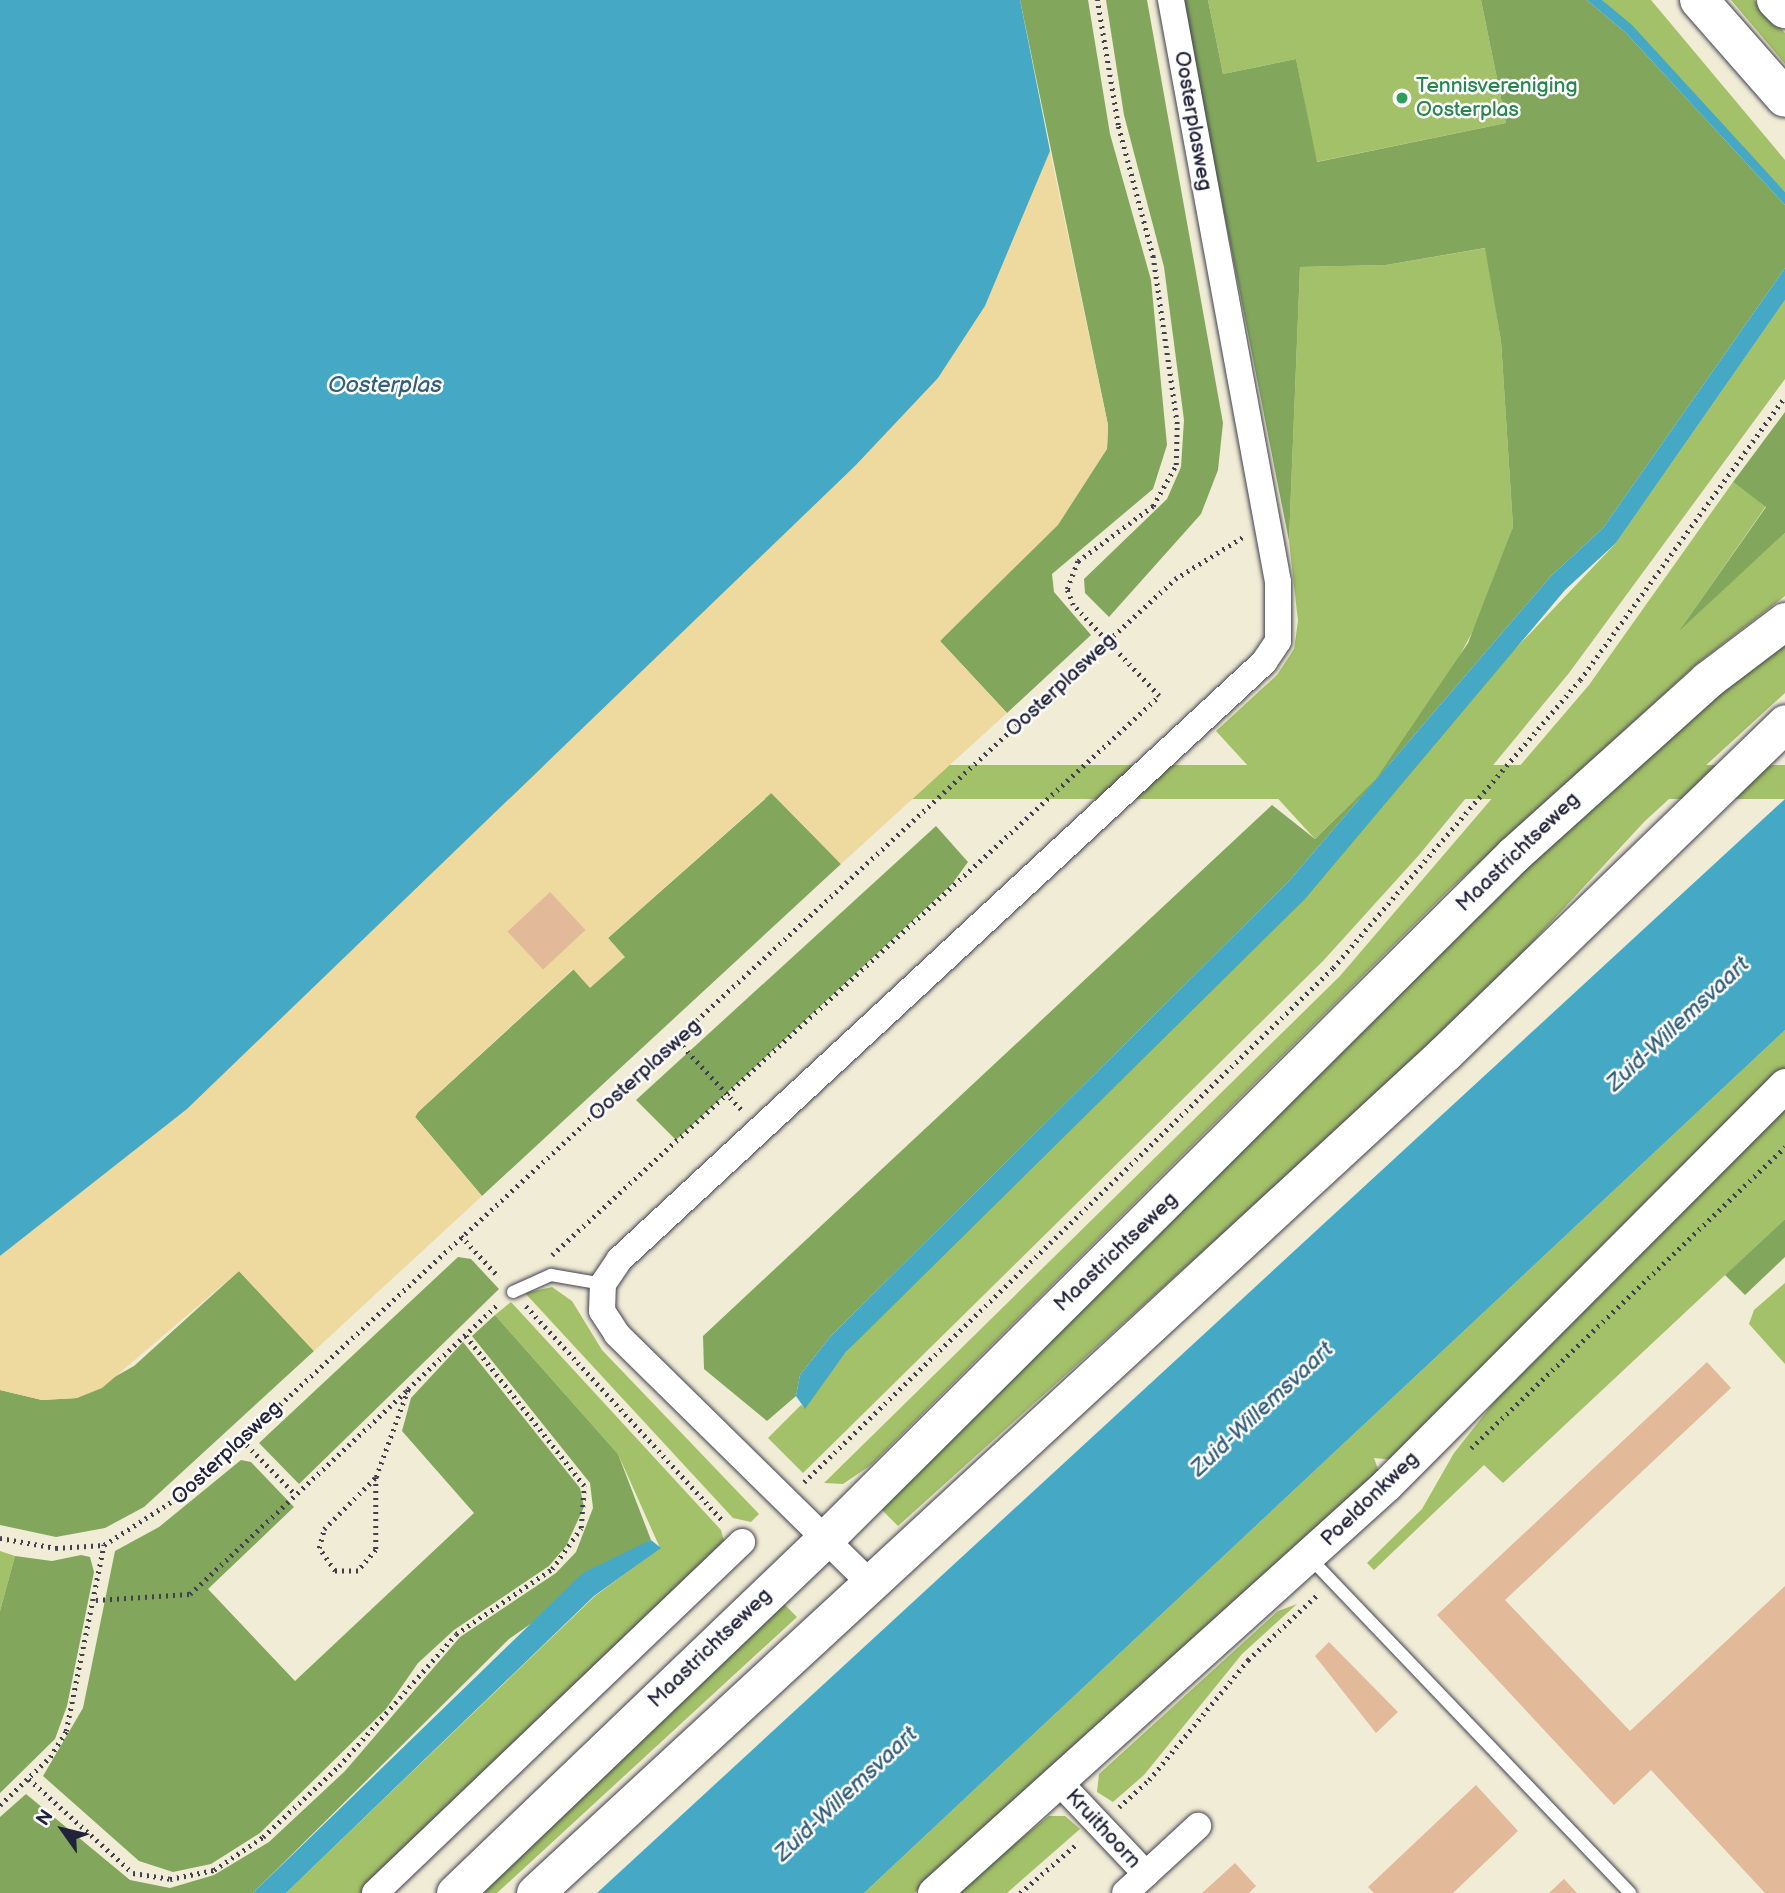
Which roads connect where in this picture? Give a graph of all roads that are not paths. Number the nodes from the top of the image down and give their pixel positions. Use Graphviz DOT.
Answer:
graph roads {
  1 [pos="1171,0"];
  2 [pos="1699,0"];
  3 [pos="1776,0"];
  4 [pos="1785,9"];
  5 [pos="1785,98"];
  6 [pos="1785,621"];
  7 [pos="1785,723"];
  8 [pos="1785,1084"];
  9 [pos="603,1284"];
  10 [pos="513,1292"];
  11 [pos="827,1537"];
  12 [pos="742,1542"];
  13 [pos="1310,1557"];
  14 [pos="872,1585"];
  15 [pos="1060,1783"];
  16 [pos="1198,1826"];
  17 [pos="1146,1874"];
  18 [pos="375,1893"];
  19 [pos="455,1893"];
  20 [pos="536,1893"];
  21 [pos="934,1893"];
  22 [pos="1125,1893"];
  23 [pos="1630,1893"];
  1 -- 9 [label="street, Oosterplasweg"];
  2 -- 5 [label="highway"];
  3 -- 4 [label="highway"];
  6 -- 11 [label="main road, Maastrichtseweg"];
  7 -- 14 [label="main road"];
  8 -- 13 [label="street, Poeldonkweg"];
  9 -- 10 [label="lane"];
  9 -- 11 [label="street"];
  11 -- 14 [label="street"];
  11 -- 19 [label="main road, Maastrichtseweg"];
  12 -- 18 [label="street"];
  13 -- 15 [label="street, Poeldonkweg"];
  13 -- 23 [label="lane"];
  14 -- 20 [label="main road"];
  15 -- 17 [label="street, Kruithoorn"];
  15 -- 21 [label="street, Poeldonkweg"];
  16 -- 17 [label="street, Kruithoorn"];
  17 -- 22 [label="street, Kruithoorn"];
}
